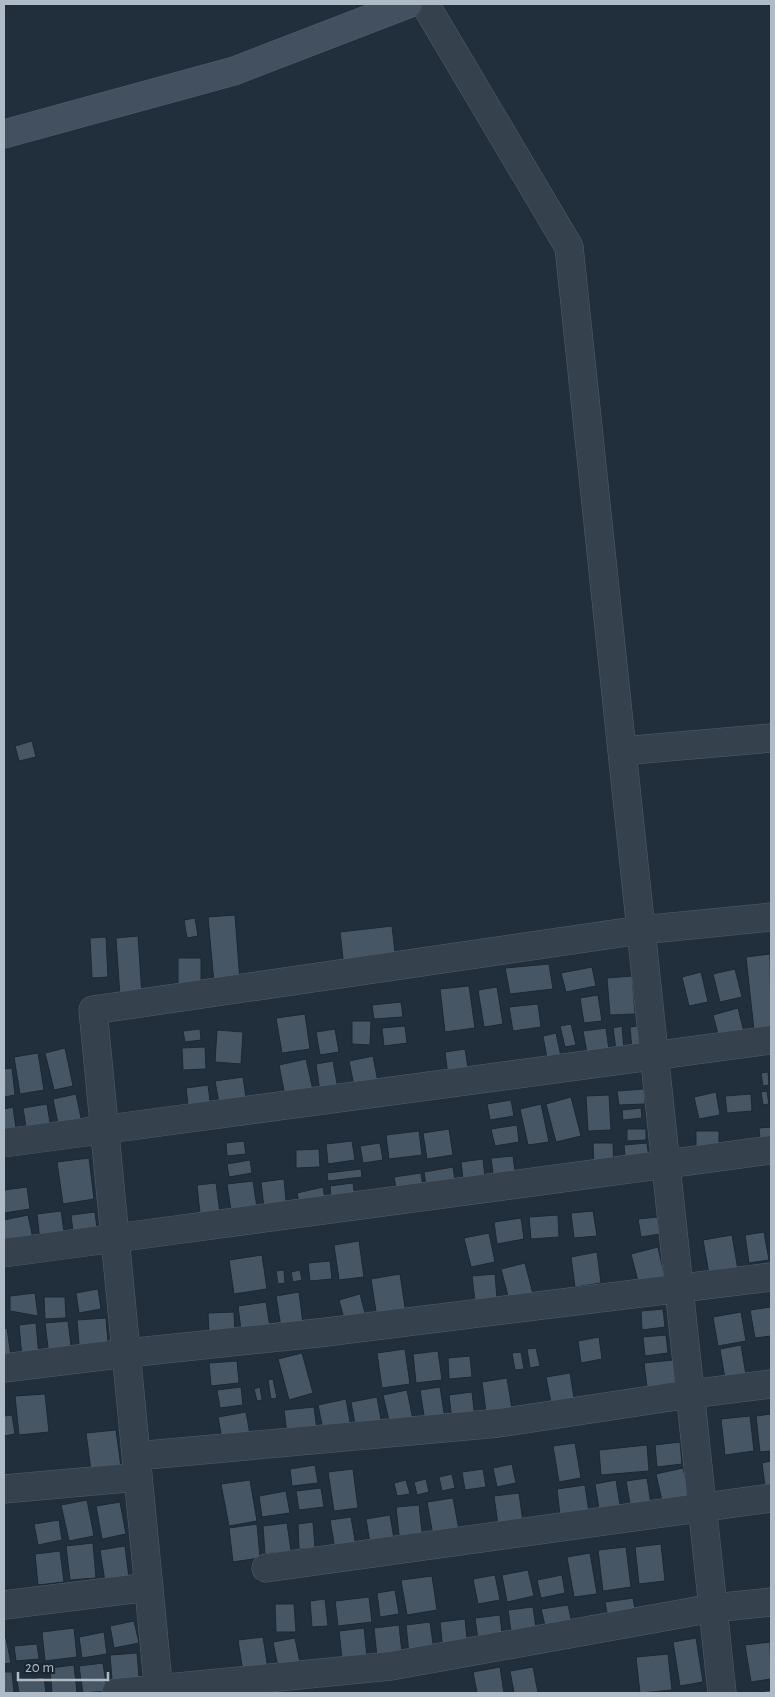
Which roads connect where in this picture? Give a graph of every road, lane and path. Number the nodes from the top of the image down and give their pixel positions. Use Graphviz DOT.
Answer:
graph roads {
  1 [pos="408,4"];
  2 [pos="425,4"];
  3 [pos="4,134"];
  4 [pos="771,738"];
  5 [pos="622,751"];
  6 [pos="771,916"];
  7 [pos="641,930"];
  8 [pos="771,1040"];
  9 [pos="654,1056"];
  10 [pos="104,1131"];
  11 [pos="4,1143"];
  12 [pos="771,1150"];
  13 [pos="115,1239"];
  14 [pos="4,1253"];
  15 [pos="771,1277"];
  16 [pos="679,1288"];
  17 [pos="127,1353"];
  18 [pos="4,1368"];
  19 [pos="771,1384"];
  20 [pos="690,1394"];
  21 [pos="137,1466"];
  22 [pos="4,1489"];
  23 [pos="771,1498"];
  24 [pos="702,1507"];
  25 [pos="266,1568"];
  26 [pos="149,1587"];
  27 [pos="771,1602"];
  28 [pos="4,1605"];
  29 [pos="713,1608"];
  30 [pos="159,1691"];
  31 [pos="116,1693"];
  32 [pos="722,1693"];
  1 -- 3 [label="main road"];
  2 -- 5 [label="street"];
  4 -- 5 [label="street"];
  5 -- 7 [label="street"];
  6 -- 7 [label="street"];
  7 -- 9 [label="street"];
  7 -- 10 [label="street"];
  8 -- 9 [label="street"];
  9 -- 10 [label="street"];
  9 -- 16 [label="street"];
  10 -- 11 [label="street"];
  10 -- 13 [label="street"];
  12 -- 13 [label="street"];
  13 -- 14 [label="street"];
  13 -- 17 [label="street"];
  15 -- 16 [label="street"];
  16 -- 17 [label="street"];
  16 -- 20 [label="street"];
  17 -- 18 [label="street"];
  17 -- 21 [label="street"];
  19 -- 20 [label="street"];
  20 -- 21 [label="street"];
  20 -- 24 [label="street"];
  21 -- 22 [label="street"];
  21 -- 26 [label="street"];
  23 -- 24 [label="street"];
  24 -- 25 [label="street"];
  24 -- 29 [label="street"];
  26 -- 28 [label="street"];
  26 -- 30 [label="street"];
  27 -- 29 [label="street"];
  29 -- 30 [label="street"];
  29 -- 32 [label="street"];
  30 -- 31 [label="street"];
}
